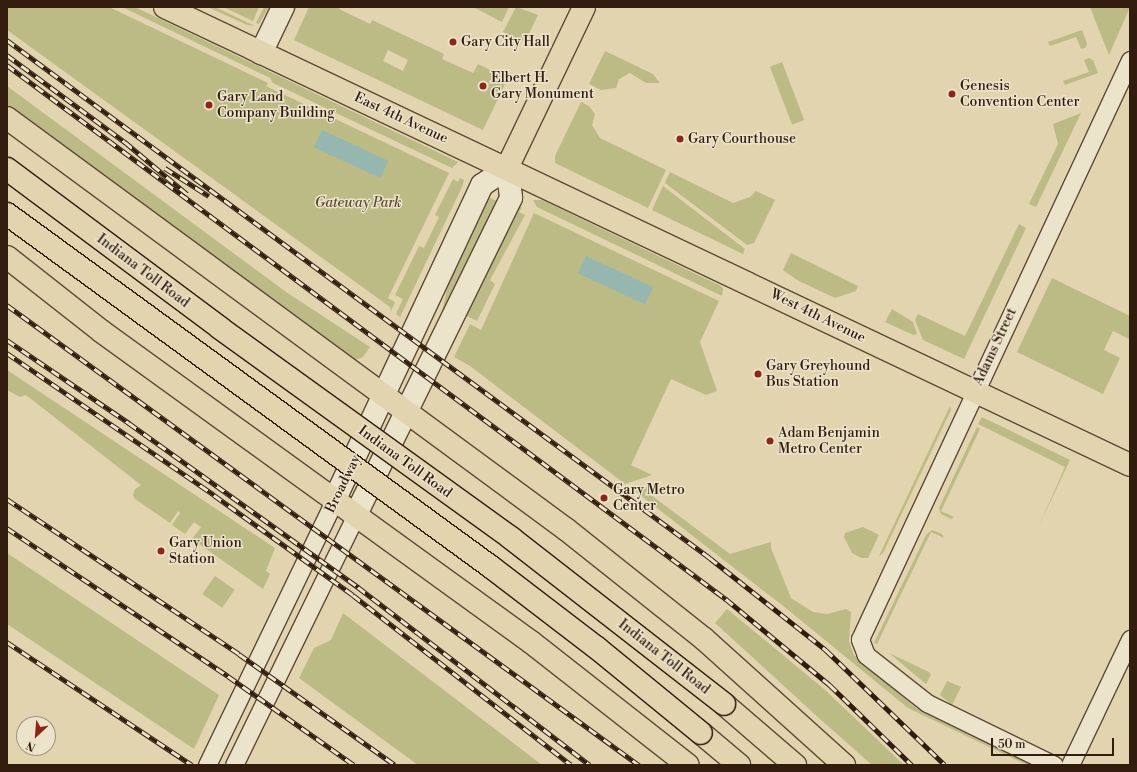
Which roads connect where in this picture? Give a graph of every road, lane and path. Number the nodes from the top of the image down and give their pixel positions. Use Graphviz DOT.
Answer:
graph roads {
  1 [pos="165,7"];
  2 [pos="283,7"];
  3 [pos="584,7"];
  4 [pos="261,53"];
  5 [pos="1130,60"];
  6 [pos="7,118"];
  7 [pos="507,168"];
  8 [pos="7,169"];
  9 [pos="7,214"];
  10 [pos="7,257"];
  11 [pos="975,390"];
  12 [pos="385,396"];
  13 [pos="408,414"];
  14 [pos="1130,465"];
  15 [pos="334,502"];
  16 [pos="355,517"];
  17 [pos="1130,639"];
  18 [pos="207,765"];
  19 [pos="234,765"];
  20 [pos="688,765"];
  21 [pos="739,765"];
  22 [pos="795,765"];
  23 [pos="844,765"];
  24 [pos="1054,765"];
  25 [pos="1070,765"];
  1 -- 4 [label="main road, East 4th Avenue"];
  2 -- 4 [label="main road"];
  3 -- 7 [label="main road"];
  4 -- 7 [label="main road, East 4th Avenue"];
  5 -- 11 [label="street, Adams Street"];
  6 -- 12 [label="main road"];
  7 -- 11 [label="main road, West 4th Avenue"];
  7 -- 12 [label="main road, Broadway"];
  7 -- 13 [label="main road, Broadway"];
  8 -- 22 [label="main road, Indiana Toll Road, bridge"];
  9 -- 21 [label="main road, bridge"];
  10 -- 15 [label="main road"];
  11 -- 14 [label="main road, West 4th Avenue"];
  11 -- 24 [label="street, Adams Street"];
  12 -- 13 [label="main road"];
  12 -- 15 [label="main road, Broadway"];
  13 -- 16 [label="main road, Broadway"];
  13 -- 23 [label="main road"];
  15 -- 16 [label="main road"];
  15 -- 18 [label="street, Broadway"];
  16 -- 19 [label="street, Broadway"];
  16 -- 20 [label="main road"];
  17 -- 25 [label="street"];
}
